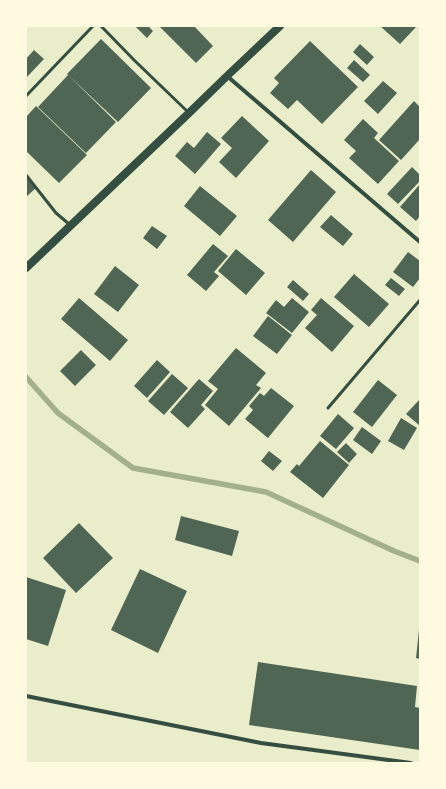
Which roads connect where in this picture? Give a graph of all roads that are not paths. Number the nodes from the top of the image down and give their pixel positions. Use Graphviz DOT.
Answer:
graph roads {
  1 [pos="93,26"];
  2 [pos="101,26"];
  3 [pos="280,26"];
  4 [pos="227,76"];
  5 [pos="26,96"];
  6 [pos="189,113"];
  7 [pos="26,175"];
  8 [pos="71,225"];
  9 [pos="420,242"];
  10 [pos="26,268"];
  11 [pos="420,300"];
  12 [pos="328,408"];
  13 [pos="26,696"];
  14 [pos="410,763"];
  1 -- 5 [label="lane"];
  2 -- 6 [label="lane"];
  3 -- 4 [label="main road"];
  4 -- 6 [label="main road"];
  4 -- 9 [label="street"];
  6 -- 8 [label="main road"];
  7 -- 8 [label="lane"];
  8 -- 10 [label="main road"];
  11 -- 12 [label="lane"];
  13 -- 14 [label="street"];
}
